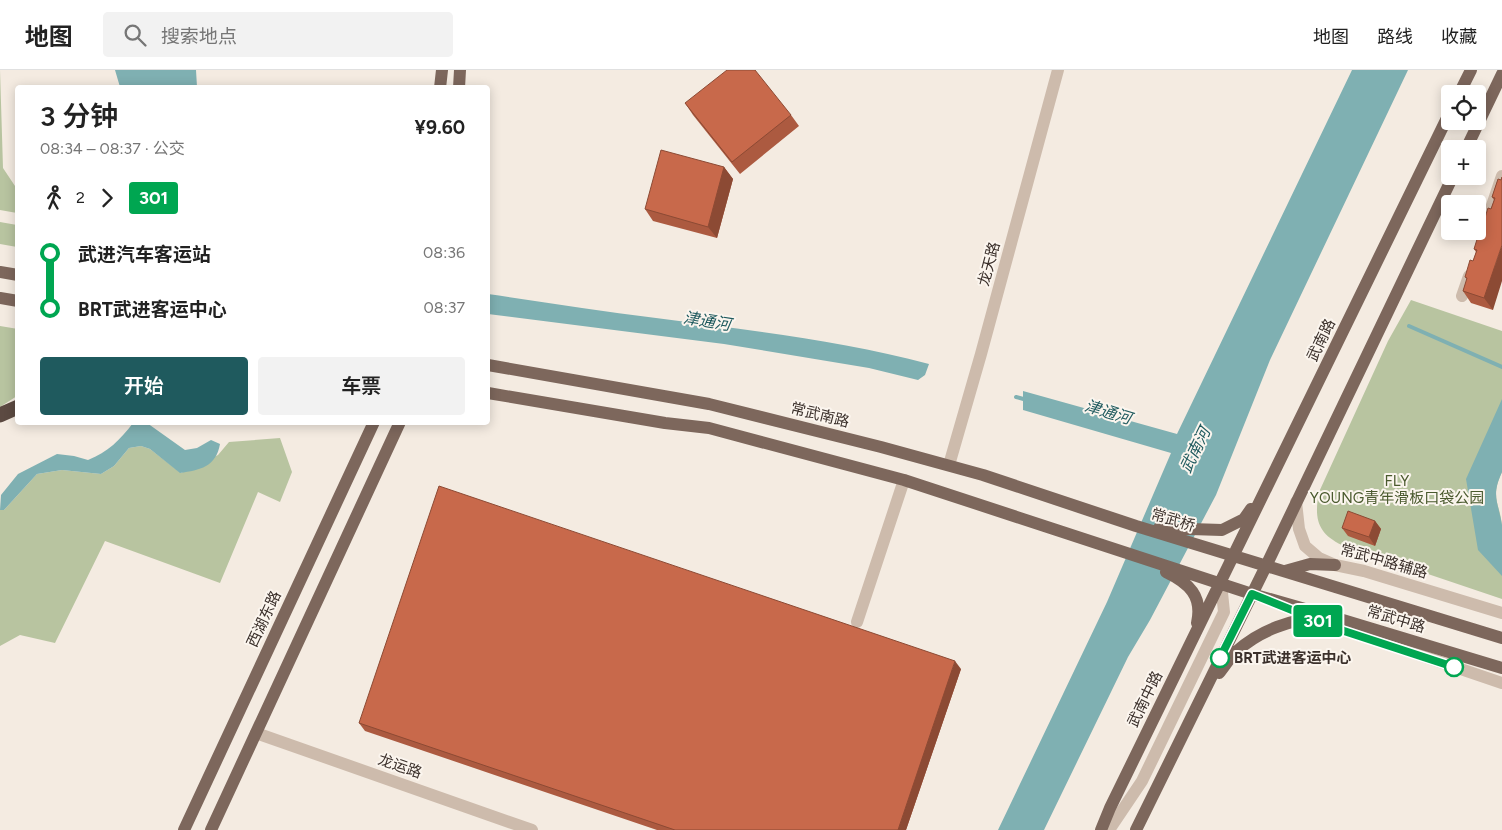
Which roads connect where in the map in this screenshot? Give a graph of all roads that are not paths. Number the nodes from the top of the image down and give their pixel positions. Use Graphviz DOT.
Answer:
graph roads {
  1 [pos="442,70"];
  2 [pos="460,70"];
  3 [pos="1058,70"];
  4 [pos="1471,70"];
  5 [pos="1502,74"];
  6 [pos="440,85"];
  7 [pos="459,85"];
  8 [pos="1464,85"];
  9 [pos="1441,130"];
  10 [pos="1470,140"];
  11 [pos="1502,176"];
  12 [pos="1449,185"];
  13 [pos="1486,225"];
  14 [pos="1471,268"];
  15 [pos="0,272"];
  16 [pos="15,274"];
  17 [pos="1462,296"];
  18 [pos="0,298"];
  19 [pos="15,300"];
  20 [pos="490,365"];
  21 [pos="490,393"];
  22 [pos="15,408"];
  23 [pos="0,415"];
  24 [pos="373,425"];
  25 [pos="399,425"];
  26 [pos="949,465"];
  27 [pos="1273,474"];
  28 [pos="904,480"];
  29 [pos="1296,502"];
  30 [pos="1136,526"];
  31 [pos="1234,556"];
  32 [pos="1335,565"];
  33 [pos="1266,566"];
  34 [pos="1284,572"];
  35 [pos="1183,575"];
  36 [pos="1221,583"];
  37 [pos="1252,594"];
  38 [pos="1502,613"];
  39 [pos="1333,616"];
  40 [pos="1309,618"];
  41 [pos="857,622"];
  42 [pos="1194,637"];
  43 [pos="1502,638"];
  44 [pos="1502,668"];
  45 [pos="1502,683"];
  46 [pos="1203,693"];
  47 [pos="256,733"];
  48 [pos="184,830"];
  49 [pos="211,830"];
  50 [pos="532,830"];
  51 [pos="1101,830"];
  52 [pos="1109,830"];
  53 [pos="1136,830"];
  1 -- 6 [label="main road"];
  2 -- 7 [label="main road"];
  3 -- 26 [label="street, 龙天路"];
  4 -- 8 [label="main road"];
  5 -- 10 [label="main road"];
  9 -- 27 [label="main road, 武南路"];
  11 -- 13 [label="street"];
  12 -- 29 [label="main road"];
  14 -- 17 [label="street"];
  15 -- 16 [label="main road"];
  18 -- 19 [label="main road"];
  20 -- 26 [label="main road, 常武南路"];
  21 -- 28 [label="main road"];
  22 -- 23 [label="highway"];
  24 -- 48 [label="main road, 西湖东路"];
  25 -- 47 [label="main road"];
  26 -- 30 [label="main road, 常武南路"];
  27 -- 30 [label="main road"];
  27 -- 31 [label="main road, 武南路"];
  28 -- 35 [label="main road"];
  28 -- 41 [label="street"];
  29 -- 32 [label="street, 常武中路辅路"];
  29 -- 33 [label="main road"];
  30 -- 31 [label="main road, 常武桥"];
  31 -- 33 [label="main road, 常武中路"];
  31 -- 36 [label="main road, 武南路"];
  32 -- 34 [label="main road"];
  32 -- 38 [label="street, 常武中路辅路"];
  33 -- 34 [label="main road, 常武中路"];
  33 -- 37 [label="main road"];
  34 -- 43 [label="main road, 常武中路"];
  35 -- 36 [label="main road"];
  35 -- 42 [label="main road"];
  36 -- 37 [label="main road, 常武中路"];
  36 -- 42 [label="main road, 武南中路"];
  36 -- 52 [label="street"];
  37 -- 39 [label="main road, 常武中路"];
  37 -- 40 [label="street"];
  37 -- 46 [label="main road"];
  39 -- 40 [label="main road"];
  39 -- 44 [label="main road, 常武中路"];
  40 -- 45 [label="street"];
  40 -- 46 [label="main road"];
  42 -- 51 [label="main road, 武南中路"];
  46 -- 53 [label="main road"];
  47 -- 49 [label="main road"];
  47 -- 50 [label="street, 龙运路"];
}
